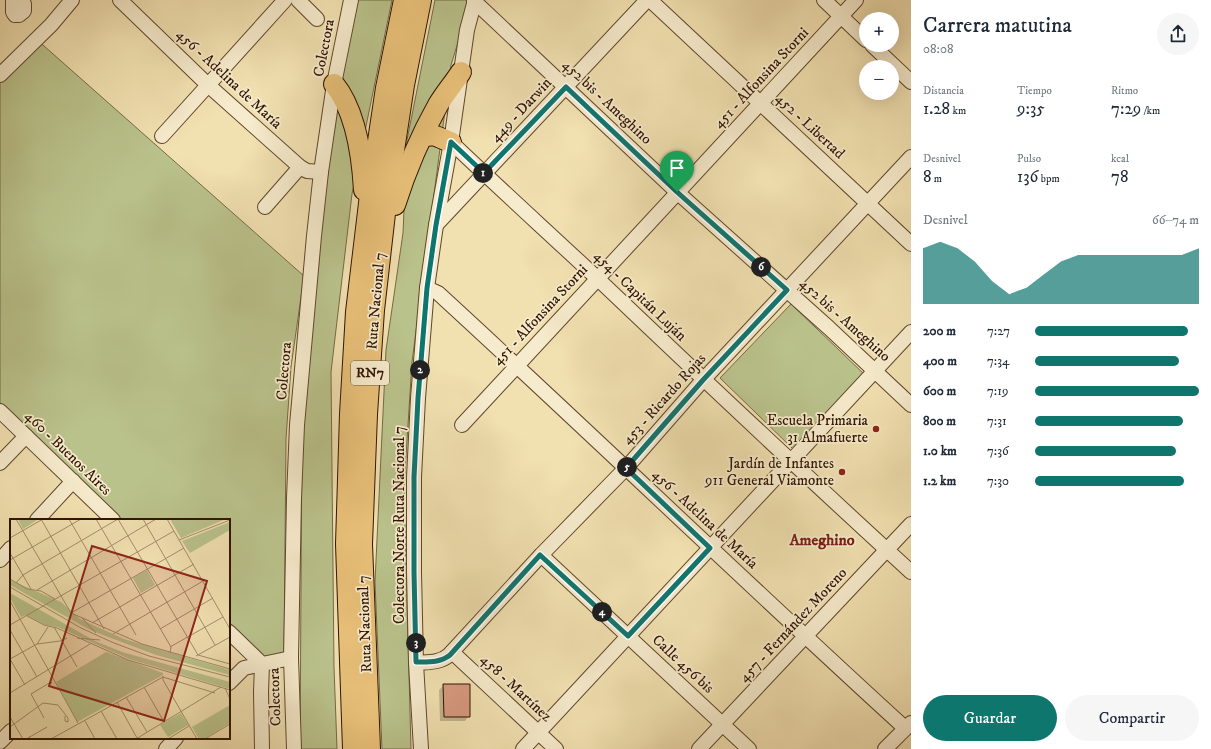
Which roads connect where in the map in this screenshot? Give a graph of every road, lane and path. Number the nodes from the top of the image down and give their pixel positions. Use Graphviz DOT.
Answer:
graph roads {
  1 [pos="13,0"];
  2 [pos="19,0"];
  3 [pos="72,0"];
  4 [pos="120,0"];
  5 [pos="285,0"];
  6 [pos="298,0"];
  7 [pos="351,0"];
  8 [pos="404,0"];
  9 [pos="422,0"];
  10 [pos="475,0"];
  11 [pos="647,0"];
  12 [pos="650,0"];
  13 [pos="824,0"];
  14 [pos="856,0"];
  15 [pos="841,16"];
  16 [pos="316,19"];
  17 [pos="859,33"];
  18 [pos="879,52"];
  19 [pos="461,72"];
  20 [pos="0,75"];
  21 [pos="911,82"];
  22 [pos="334,84"];
  23 [pos="208,85"];
  24 [pos="566,87"];
  25 [pos="760,103"];
  26 [pos="162,136"];
  27 [pos="422,137"];
  28 [pos="451,142"];
  29 [pos="911,157"];
  30 [pos="300,167"];
  31 [pos="321,172"];
  32 [pos="484,173"];
  33 [pos="677,192"];
  34 [pos="868,204"];
  35 [pos="265,207"];
  36 [pos="436,225"];
  37 [pos="366,226"];
  38 [pos="911,244"];
  39 [pos="378,270"];
  40 [pos="598,279"];
  41 [pos="427,288"];
  42 [pos="787,290"];
  43 [pos="911,332"];
  44 [pos="517,365"];
  45 [pos="875,371"];
  46 [pos="703,380"];
  47 [pos="911,405"];
  48 [pos="0,411"];
  49 [pos="462,425"];
  50 [pos="26,436"];
  51 [pos="791,461"];
  52 [pos="0,463"];
  53 [pos="626,468"];
  54 [pos="72,481"];
  55 [pos="38,519"];
  56 [pos="112,519"];
  57 [pos="911,524"];
  58 [pos="710,548"];
  59 [pos="10,549"];
  60 [pos="887,550"];
  61 [pos="540,555"];
  62 [pos="0,560"];
  63 [pos="911,572"];
  64 [pos="230,633"];
  65 [pos="628,636"];
  66 [pos="805,636"];
  67 [pos="452,652"];
  68 [pos="291,658"];
  69 [pos="416,662"];
  70 [pos="262,664"];
  71 [pos="230,682"];
  72 [pos="723,724"];
  73 [pos="908,726"];
  74 [pos="10,732"];
  75 [pos="538,733"];
  76 [pos="175,739"];
  77 [pos="0,742"];
  78 [pos="166,749"];
  79 [pos="262,749"];
  80 [pos="294,749"];
  81 [pos="353,749"];
  82 [pos="370,749"];
  83 [pos="421,749"];
  84 [pos="523,749"];
  85 [pos="556,749"];
  86 [pos="699,749"];
  87 [pos="749,749"];
  88 [pos="886,749"];
  1 -- 2 [label="street"];
  3 -- 20 [label="street"];
  4 -- 23 [label="street, 456 - Adelina de María"];
  5 -- 23 [label="street"];
  6 -- 16 [label="street"];
  7 -- 22 [label="street, Colectora"];
  8 -- 37 [label="highway, Ruta Nacional 7 / RN7"];
  9 -- 39 [label="highway, Ruta Nacional 7 / RN7"];
  10 -- 19 [label="street"];
  10 -- 24 [label="street, 452 bis - Ameghino"];
  11 -- 24 [label="street, 449 - Darwin"];
  12 -- 25 [label="street, 452 - Libertad"];
  13 -- 15 [label="street"];
  14 -- 15 [label="street, 451 - Alfonsina Storni"];
  15 -- 17 [label="street"];
  15 -- 25 [label="street, 451 - Alfonsina Storni"];
  18 -- 21 [label="street"];
  19 -- 27 [label="highway"];
  19 -- 28 [label="street"];
  22 -- 31 [label="street, Colectora"];
  22 -- 37 [label="highway"];
  23 -- 26 [label="street"];
  23 -- 30 [label="street, 456 - Adelina de María"];
  24 -- 32 [label="street, 449 - Darwin"];
  24 -- 33 [label="street, 452 bis - Ameghino"];
  25 -- 33 [label="street, 451 - Alfonsina Storni"];
  25 -- 34 [label="street, 452 - Libertad"];
  27 -- 28 [label="highway"];
  27 -- 39 [label="highway"];
  28 -- 32 [label="street, 454 - Capitán Luján"];
  28 -- 36 [label="street"];
  29 -- 34 [label="street, 453 - Ricardo Rojas"];
  30 -- 31 [label="street, 456 - Adelina de María"];
  30 -- 35 [label="street"];
  31 -- 68 [label="street, Colectora"];
  32 -- 36 [label="street, 449 - Darwin"];
  32 -- 40 [label="street, 454 - Capitán Luján"];
  33 -- 40 [label="street, 451 - Alfonsina Storni"];
  33 -- 42 [label="street, 452 bis - Ameghino"];
  34 -- 38 [label="street, 452 - Libertad"];
  34 -- 42 [label="street, 453 - Ricardo Rojas"];
  36 -- 41 [label="street"];
  37 -- 81 [label="highway, Ruta Nacional 7 / RN7"];
  39 -- 82 [label="highway, Ruta Nacional 7 / RN7"];
  40 -- 44 [label="street, 451 - Alfonsina Storni"];
  40 -- 46 [label="street, 454 - Capitán Luján"];
  41 -- 44 [label="street, 456 - Adelina de María"];
  41 -- 69 [label="street, Colectora Norte Ruta Nacional 7"];
  42 -- 45 [label="street, 452 bis - Ameghino"];
  42 -- 46 [label="street, 453 - Ricardo Rojas"];
  43 -- 45 [label="street"];
  44 -- 49 [label="street, 451 - Alfonsina Storni"];
  44 -- 53 [label="street, 456 - Adelina de María"];
  45 -- 47 [label="street, 452 bis - Ameghino"];
  45 -- 51 [label="street"];
  46 -- 51 [label="street, 454 - Capitán Luján"];
  46 -- 53 [label="street, 453 - Ricardo Rojas"];
  48 -- 50 [label="street, 460 - Buenos Aires"];
  50 -- 52 [label="street"];
  50 -- 54 [label="street, 460 - Buenos Aires"];
  51 -- 58 [label="street"];
  51 -- 60 [label="street, 454 - Capitán Luján"];
  53 -- 58 [label="street, 456 - Adelina de María"];
  53 -- 61 [label="street, 453 - Ricardo Rojas"];
  54 -- 55 [label="street"];
  54 -- 56 [label="street, 460 - Buenos Aires"];
  57 -- 60 [label="street, 457 - Fernández Moreno"];
  58 -- 65 [label="street"];
  58 -- 66 [label="street, 456 - Adelina de María"];
  59 -- 62 [label="street"];
  60 -- 63 [label="street, 454 - Capitán Luján"];
  60 -- 66 [label="street, 457 - Fernández Moreno"];
  61 -- 65 [label="street, Calle 456 bis"];
  61 -- 67 [label="street, 453 - Ricardo Rojas"];
  64 -- 70 [label="street"];
  65 -- 72 [label="street, Calle 456 bis"];
  65 -- 75 [label="street"];
  66 -- 72 [label="street, 457 - Fernández Moreno"];
  66 -- 73 [label="street, 456 - Adelina de María"];
  67 -- 69 [label="street, 453 - Ricardo Rojas"];
  67 -- 75 [label="street, 458 - Martínez"];
  68 -- 70 [label="street"];
  68 -- 80 [label="street, Colectora"];
  69 -- 83 [label="street, Colectora Norte Ruta Nacional 7"];
  70 -- 71 [label="street"];
  70 -- 79 [label="street"];
  72 -- 86 [label="street, 457 - Fernández Moreno"];
  72 -- 87 [label="street, Calle 456 bis"];
  73 -- 88 [label="street"];
  74 -- 77 [label="street"];
  75 -- 84 [label="street"];
  75 -- 85 [label="street, 458 - Martínez"];
  76 -- 78 [label="street"];
}
